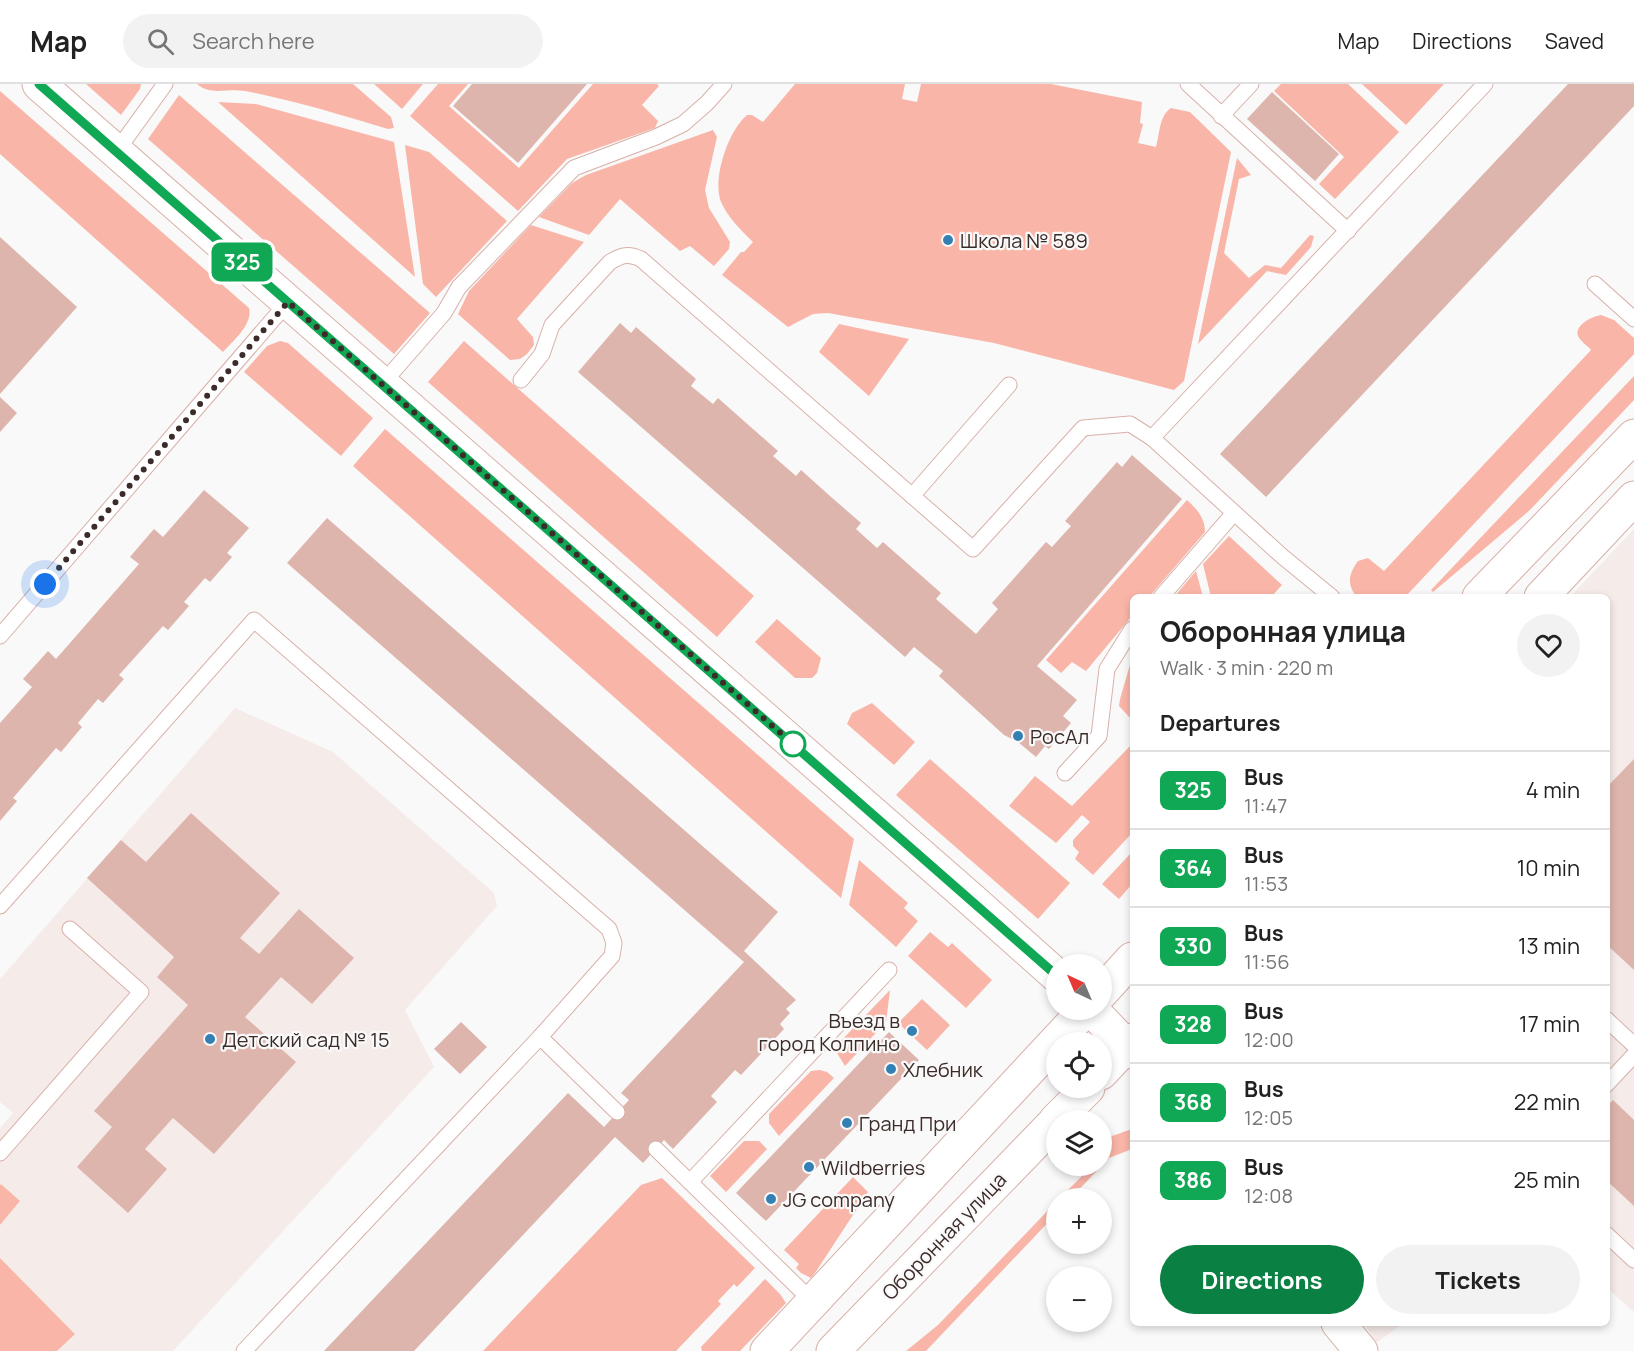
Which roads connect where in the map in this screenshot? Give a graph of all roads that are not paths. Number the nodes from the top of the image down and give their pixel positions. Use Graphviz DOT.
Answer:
graph roads {
  1 [pos="39,84"];
  2 [pos="165,84"];
  3 [pos="724,84"];
  4 [pos="1188,84"];
  5 [pos="1251,84"];
  6 [pos="1485,84"];
  7 [pos="1221,116"];
  8 [pos="116,152"];
  9 [pos="1348,231"];
  10 [pos="1595,284"];
  11 [pos="288,302"];
  12 [pos="1634,319"];
  13 [pos="521,380"];
  14 [pos="382,384"];
  15 [pos="1009,385"];
  16 [pos="1634,436"];
  17 [pos="1152,438"];
  18 [pos="912,496"];
  19 [pos="1634,498"];
  20 [pos="1234,513"];
  21 [pos="1164,594"];
  22 [pos="1328,594"];
  23 [pos="1482,594"];
  24 [pos="1544,594"];
  25 [pos="1130,632"];
  26 [pos="0,636"];
  27 [pos="1065,773"];
  28 [pos="0,906"];
  29 [pos="70,929"];
  30 [pos="1130,961"];
  31 [pos="1046,966"];
  32 [pos="889,970"];
  33 [pos="1112,981"];
  34 [pos="1076,1020"];
  35 [pos="1103,1020"];
  36 [pos="1610,1023"];
  37 [pos="540,1037"];
  38 [pos="1130,1045"];
  39 [pos="1634,1045"];
  40 [pos="1130,1047"];
  41 [pos="1634,1055"];
  42 [pos="1112,1063"];
  43 [pos="1610,1080"];
  44 [pos="1078,1098"];
  45 [pos="1067,1110"];
  46 [pos="617,1112"];
  47 [pos="1046,1131"];
  48 [pos="656,1149"];
  49 [pos="0,1153"];
  50 [pos="690,1182"];
  51 [pos="1610,1238"];
  52 [pos="1634,1260"];
  53 [pos="813,1302"];
  54 [pos="1340,1326"];
  55 [pos="244,1351"];
  56 [pos="767,1351"];
  57 [pos="833,1351"];
  58 [pos="1361,1351"];
  1 -- 8 [label="main road"];
  2 -- 8 [label="lane"];
  3 -- 14 [label="lane"];
  4 -- 7 [label="lane"];
  5 -- 7 [label="lane"];
  6 -- 9 [label="lane"];
  7 -- 9 [label="lane"];
  8 -- 11 [label="main road"];
  9 -- 17 [label="lane"];
  10 -- 12 [label="lane"];
  11 -- 14 [label="main road"];
  11 -- 26 [label="lane"];
  13 -- 18 [label="lane"];
  14 -- 31 [label="main road"];
  15 -- 18 [label="lane"];
  16 -- 23 [label="main road"];
  17 -- 18 [label="lane"];
  17 -- 20 [label="lane"];
  19 -- 24 [label="main road"];
  20 -- 21 [label="lane"];
  20 -- 22 [label="lane"];
  25 -- 27 [label="lane"];
  28 -- 37 [label="lane"];
  29 -- 49 [label="lane"];
  30 -- 33 [label="main road"];
  32 -- 50 [label="lane"];
  34 -- 53 [label="main road"];
  35 -- 38 [label="main road"];
  36 -- 39 [label="lane"];
  37 -- 46 [label="lane"];
  37 -- 55 [label="lane"];
  40 -- 42 [label="main road"];
  41 -- 43 [label="lane"];
  44 -- 45 [label="main road, Оборонная улица"];
  47 -- 57 [label="main road, Оборонная улица"];
  48 -- 50 [label="lane"];
  50 -- 53 [label="lane"];
  51 -- 52 [label="lane"];
  53 -- 56 [label="main road"];
  54 -- 58 [label="main road"];
}
